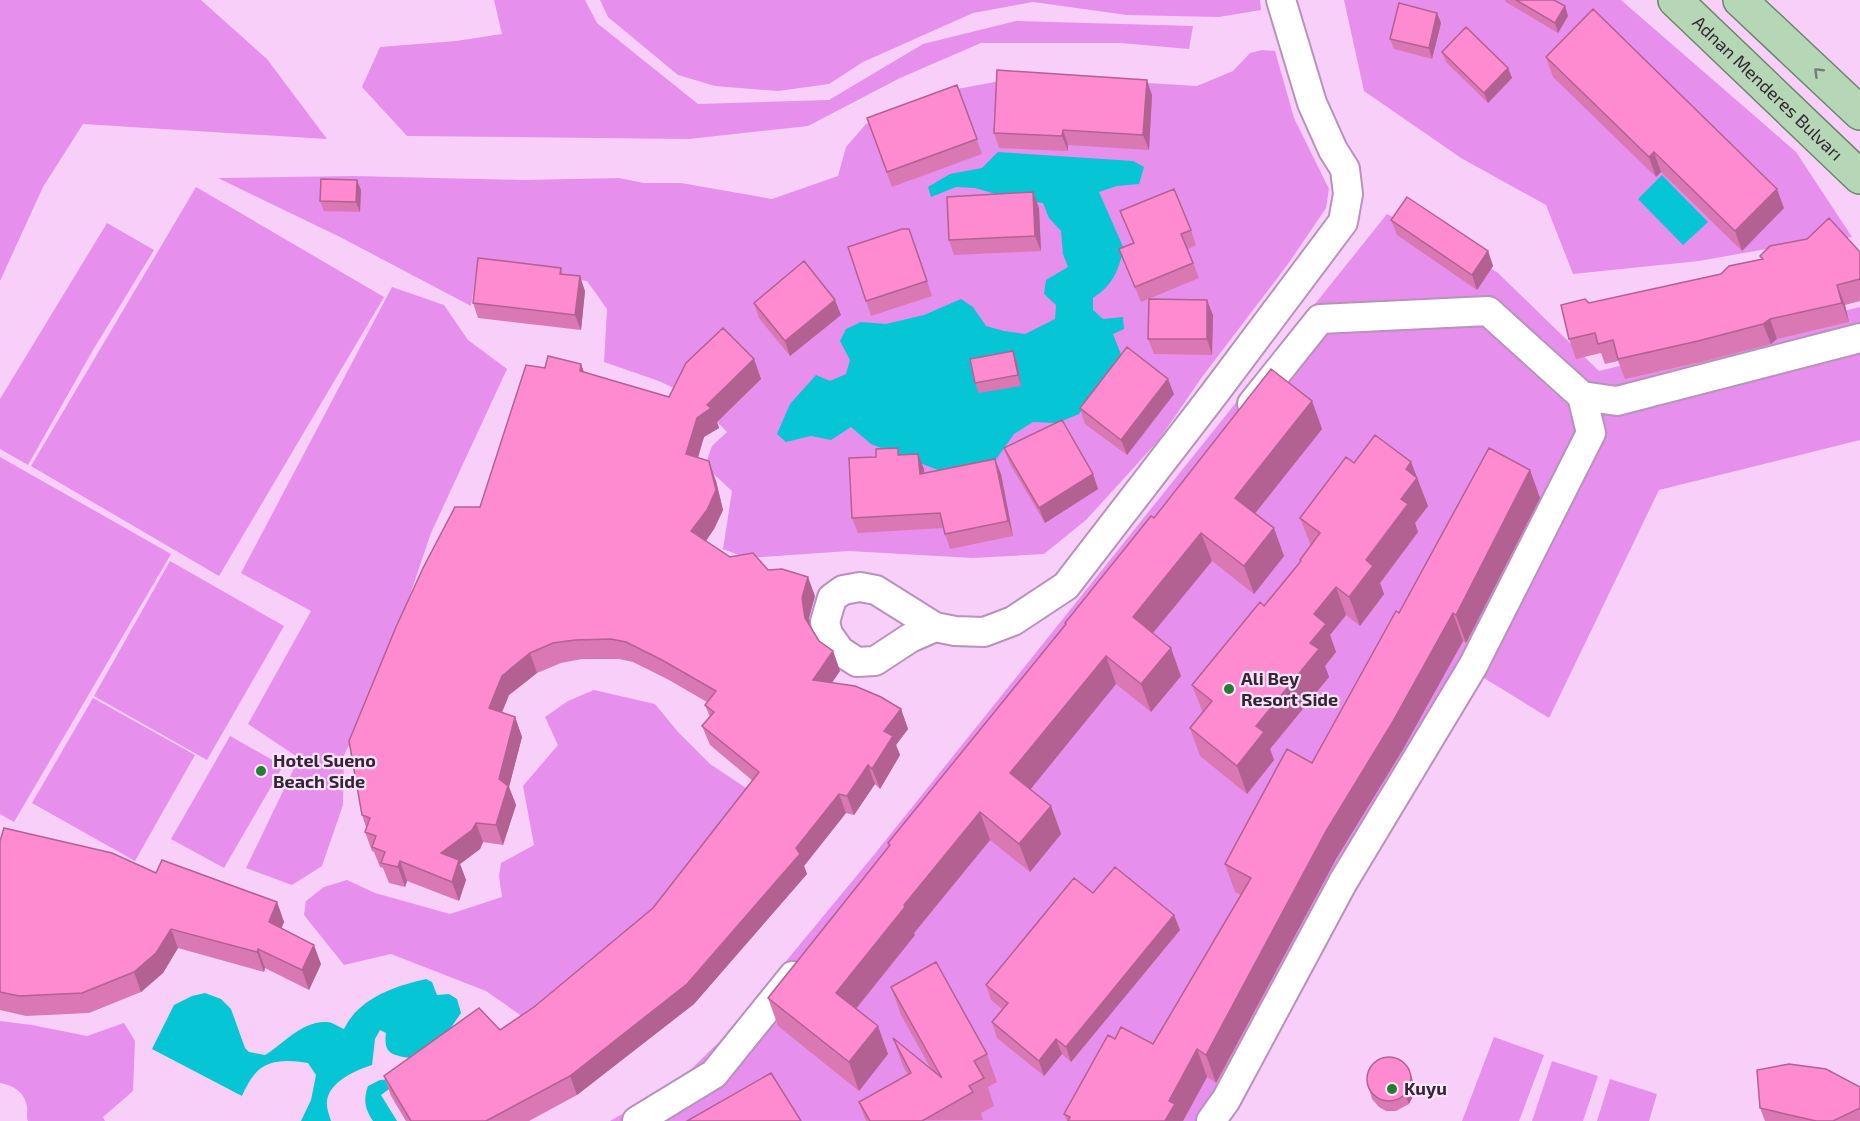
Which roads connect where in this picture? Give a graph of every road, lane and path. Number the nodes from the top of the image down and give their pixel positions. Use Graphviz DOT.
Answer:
graph roads {
  1 [pos="1281,0"];
  2 [pos="1675,0"];
  3 [pos="1740,0"];
  4 [pos="1860,113"];
  5 [pos="1860,177"];
  6 [pos="1860,338"];
  7 [pos="1582,396"];
  8 [pos="1238,422"];
  9 [pos="935,627"];
  10 [pos="806,959"];
  11 [pos="637,1121"];
  12 [pos="1211,1121"];
  1 -- 9 [label="lane"];
  2 -- 5 [label="main road, Adnan Menderes Bulvarı"];
  4 -- 3 [label="main road, one-way"];
  6 -- 7 [label="lane"];
  7 -- 8 [label="lane"];
  7 -- 12 [label="lane"];
  10 -- 11 [label="lane"];
}
